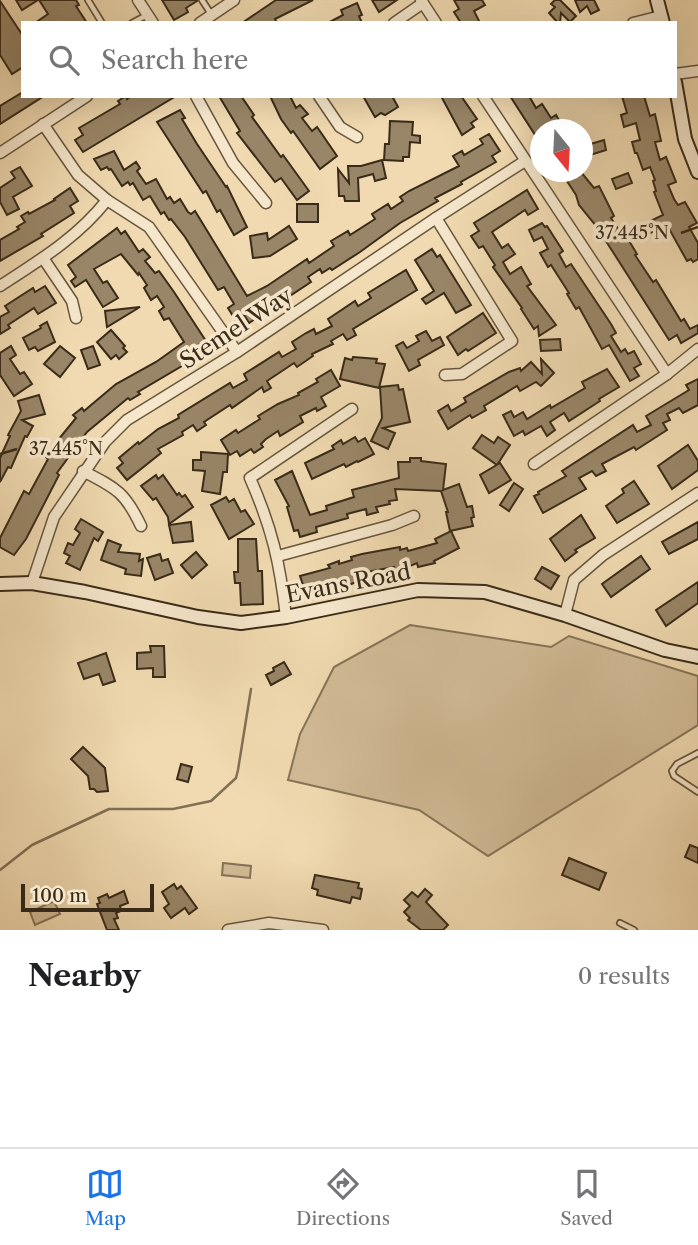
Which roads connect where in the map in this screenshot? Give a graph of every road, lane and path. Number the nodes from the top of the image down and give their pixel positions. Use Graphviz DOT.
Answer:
graph roads {
  1 [pos="88,0"];
  2 [pos="138,0"];
  3 [pos="202,0"];
  4 [pos="234,0"];
  5 [pos="657,0"];
  6 [pos="422,2"];
  7 [pos="211,15"];
  8 [pos="150,19"];
  9 [pos="662,19"];
  10 [pos="101,21"];
  11 [pos="203,21"];
  12 [pos="397,21"];
  13 [pos="435,21"];
  14 [pos="698,71"];
  15 [pos="677,74"];
  16 [pos="677,93"];
  17 [pos="84,98"];
  18 [pos="197,98"];
  19 [pos="320,98"];
  20 [pos="484,98"];
  21 [pos="43,124"];
  22 [pos="357,137"];
  23 [pos="0,153"];
  24 [pos="525,161"];
  25 [pos="698,172"];
  26 [pos="107,200"];
  27 [pos="265,203"];
  28 [pos="436,218"];
  29 [pos="43,258"];
  30 [pos="0,286"];
  31 [pos="76,318"];
  32 [pos="698,349"];
  33 [pos="237,352"];
  34 [pos="667,374"];
  35 [pos="445,375"];
  36 [pos="352,409"];
  37 [pos="534,464"];
  38 [pos="83,471"];
  39 [pos="698,493"];
  40 [pos="414,516"];
  41 [pos="141,526"];
  42 [pos="278,556"];
  43 [pos="32,583"];
  44 [pos="0,584"];
  45 [pos="565,615"];
  46 [pos="286,617"];
  47 [pos="698,657"];
  48 [pos="698,753"];
  49 [pos="698,792"];
  50 [pos="620,923"];
  51 [pos="228,930"];
  52 [pos="323,930"];
  53 [pos="634,930"];
  1 -- 10 [label="lane"];
  2 -- 8 [label="street"];
  3 -- 7 [label="lane"];
  4 -- 7 [label="street"];
  5 -- 9 [label="street"];
  6 -- 12 [label="street"];
  6 -- 13 [label="street"];
  7 -- 11 [label="street"];
  14 -- 15 [label="street"];
  16 -- 25 [label="street"];
  17 -- 21 [label="street"];
  18 -- 27 [label="street"];
  19 -- 22 [label="street"];
  20 -- 24 [label="street"];
  21 -- 23 [label="street"];
  21 -- 26 [label="street"];
  24 -- 28 [label="street, Stemel Way"];
  24 -- 34 [label="street"];
  26 -- 29 [label="street"];
  26 -- 33 [label="street"];
  28 -- 33 [label="street, Stemel Way"];
  28 -- 35 [label="street"];
  29 -- 30 [label="street"];
  29 -- 31 [label="street"];
  32 -- 34 [label="street"];
  33 -- 38 [label="street, Stemel Way"];
  34 -- 37 [label="street"];
  36 -- 42 [label="street"];
  38 -- 41 [label="street"];
  38 -- 43 [label="street, Stemel Way"];
  39 -- 45 [label="street"];
  40 -- 42 [label="street"];
  42 -- 46 [label="street"];
  43 -- 44 [label="street, Evans Road"];
  43 -- 46 [label="street, Evans Road"];
  45 -- 46 [label="street, Evans Road"];
  45 -- 47 [label="street, Evans Road"];
  48 -- 49 [label="lane"];
  50 -- 53 [label="lane"];
  51 -- 52 [label="street"];
}
